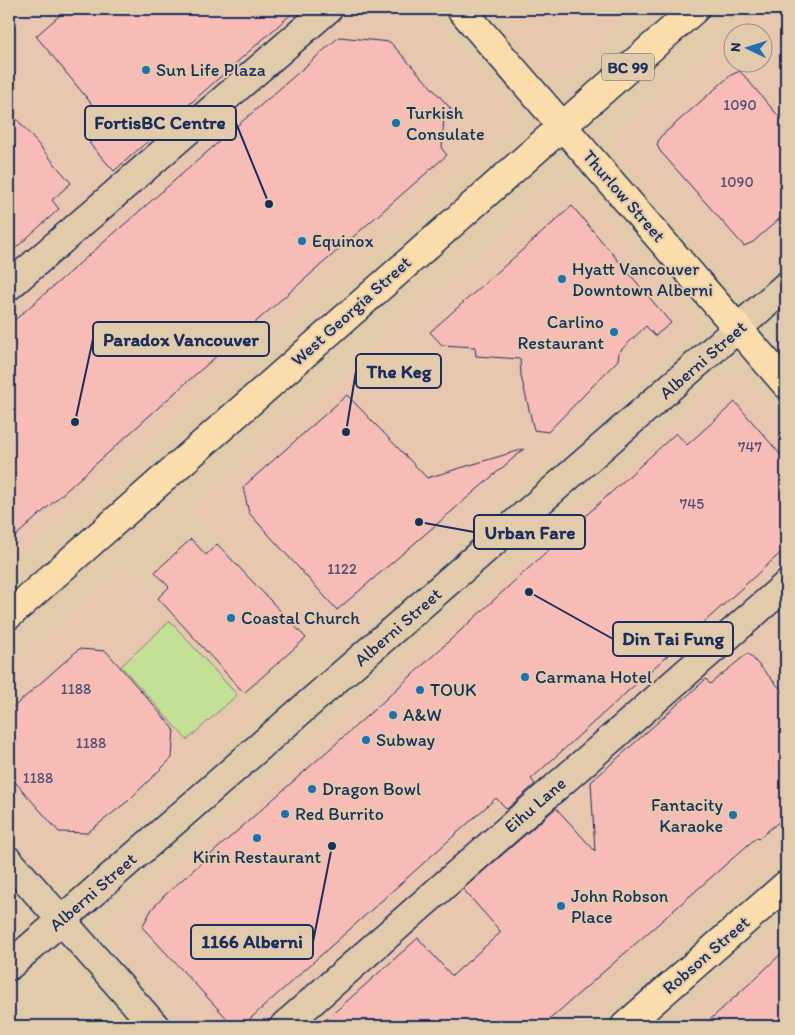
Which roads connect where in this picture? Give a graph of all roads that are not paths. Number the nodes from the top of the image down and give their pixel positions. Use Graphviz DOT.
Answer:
graph roads {
  1 [pos="328,9"];
  2 [pos="461,9"];
  3 [pos="695,9"];
  4 [pos="562,125"];
  5 [pos="9,286"];
  6 [pos="786,286"];
  7 [pos="739,329"];
  8 [pos="786,384"];
  9 [pos="786,584"];
  10 [pos="9,615"];
  11 [pos="9,861"];
  12 [pos="786,885"];
  13 [pos="61,920"];
  14 [pos="9,966"];
  15 [pos="155,1026"];
  16 [pos="284,1026"];
  17 [pos="625,1026"];
  1 -- 5 [label="street"];
  2 -- 4 [label="main road, Thurlow Street"];
  3 -- 4 [label="main road, West Georgia Street / BC 99"];
  4 -- 7 [label="main road, Thurlow Street"];
  4 -- 10 [label="main road, West Georgia Street / BC 99"];
  6 -- 7 [label="street, Alberni Street"];
  7 -- 8 [label="main road, Thurlow Street"];
  7 -- 13 [label="street, Alberni Street"];
  9 -- 16 [label="street, Eihu Lane"];
  11 -- 13 [label="street"];
  12 -- 17 [label="main road, Robson Street"];
  13 -- 14 [label="street, Alberni Street"];
  13 -- 15 [label="street"];
}
